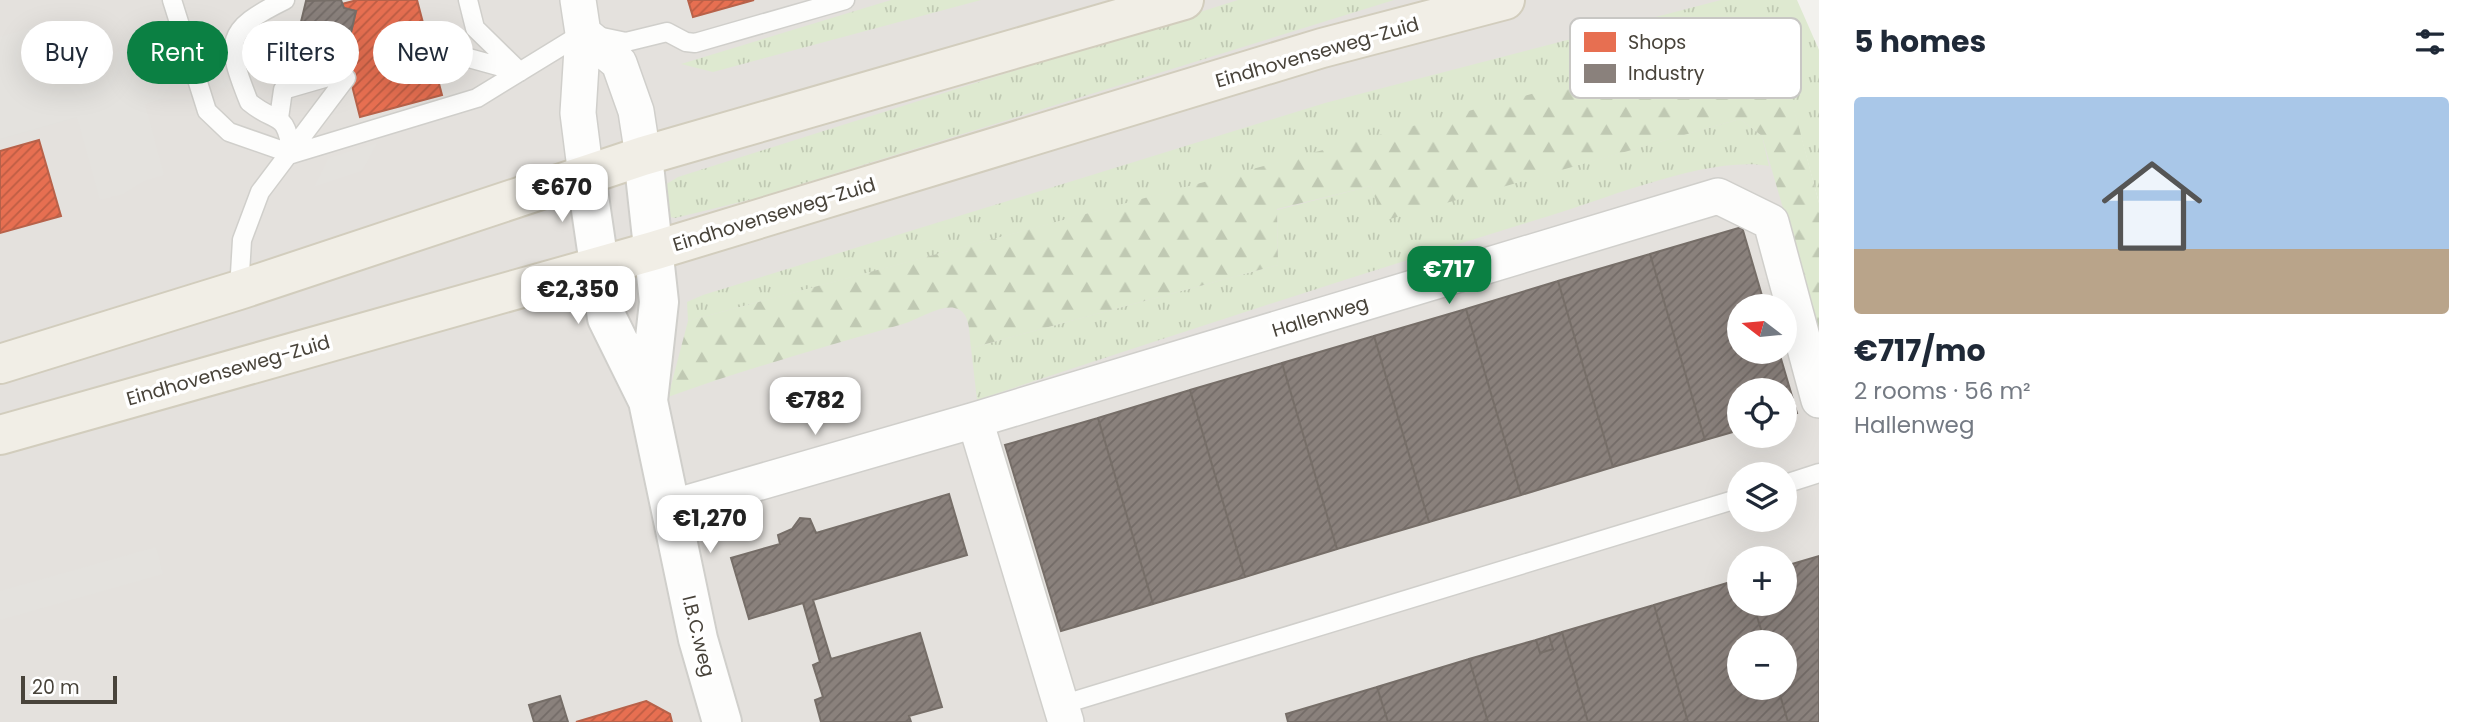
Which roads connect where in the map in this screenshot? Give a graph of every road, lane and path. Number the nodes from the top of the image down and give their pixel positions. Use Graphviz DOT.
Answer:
graph roads {
  1 [pos="285,0"];
  2 [pos="468,0"];
  3 [pos="845,0"];
  4 [pos="1184,0"];
  5 [pos="1505,0"];
  6 [pos="172,1"];
  7 [pos="581,17"];
  8 [pos="473,59"];
  9 [pos="520,72"];
  10 [pos="279,118"];
  11 [pos="292,154"];
  12 [pos="643,156"];
  13 [pos="586,176"];
  14 [pos="653,251"];
  15 [pos="598,265"];
  16 [pos="239,290"];
  17 [pos="0,364"];
  18 [pos="1819,400"];
  19 [pos="648,401"];
  20 [pos="975,420"];
  21 [pos="0,435"];
  22 [pos="1819,473"];
  23 [pos="1797,480"];
  24 [pos="1727,502"];
  25 [pos="670,508"];
  26 [pos="1064,714"];
  27 [pos="722,722"];
  1 -- 10 [label="lane"];
  2 -- 9 [label="lane"];
  3 -- 7 [label="lane"];
  4 -- 12 [label="main road"];
  5 -- 14 [label="main road, Eindhovenseweg-Zuid"];
  6 -- 11 [label="lane"];
  7 -- 9 [label="lane"];
  7 -- 12 [label="street"];
  7 -- 13 [label="street"];
  8 -- 9 [label="lane"];
  9 -- 11 [label="lane"];
  10 -- 11 [label="lane"];
  10 -- 11 [label="lane"];
  11 -- 16 [label="lane"];
  12 -- 13 [label="main road"];
  12 -- 14 [label="street, I.B.C.weg"];
  13 -- 15 [label="street, I.B.C.weg"];
  13 -- 16 [label="main road"];
  14 -- 15 [label="main road, Eindhovenseweg-Zuid"];
  14 -- 19 [label="street, I.B.C.weg"];
  15 -- 19 [label="street, I.B.C.weg"];
  15 -- 21 [label="main road, Eindhovenseweg-Zuid"];
  16 -- 17 [label="main road"];
  18 -- 20 [label="street, Hallenweg"];
  19 -- 25 [label="street, I.B.C.weg"];
  20 -- 25 [label="street"];
  20 -- 26 [label="street"];
  22 -- 23 [label="lane"];
  24 -- 26 [label="lane"];
  25 -- 27 [label="street, I.B.C.weg"];
}
